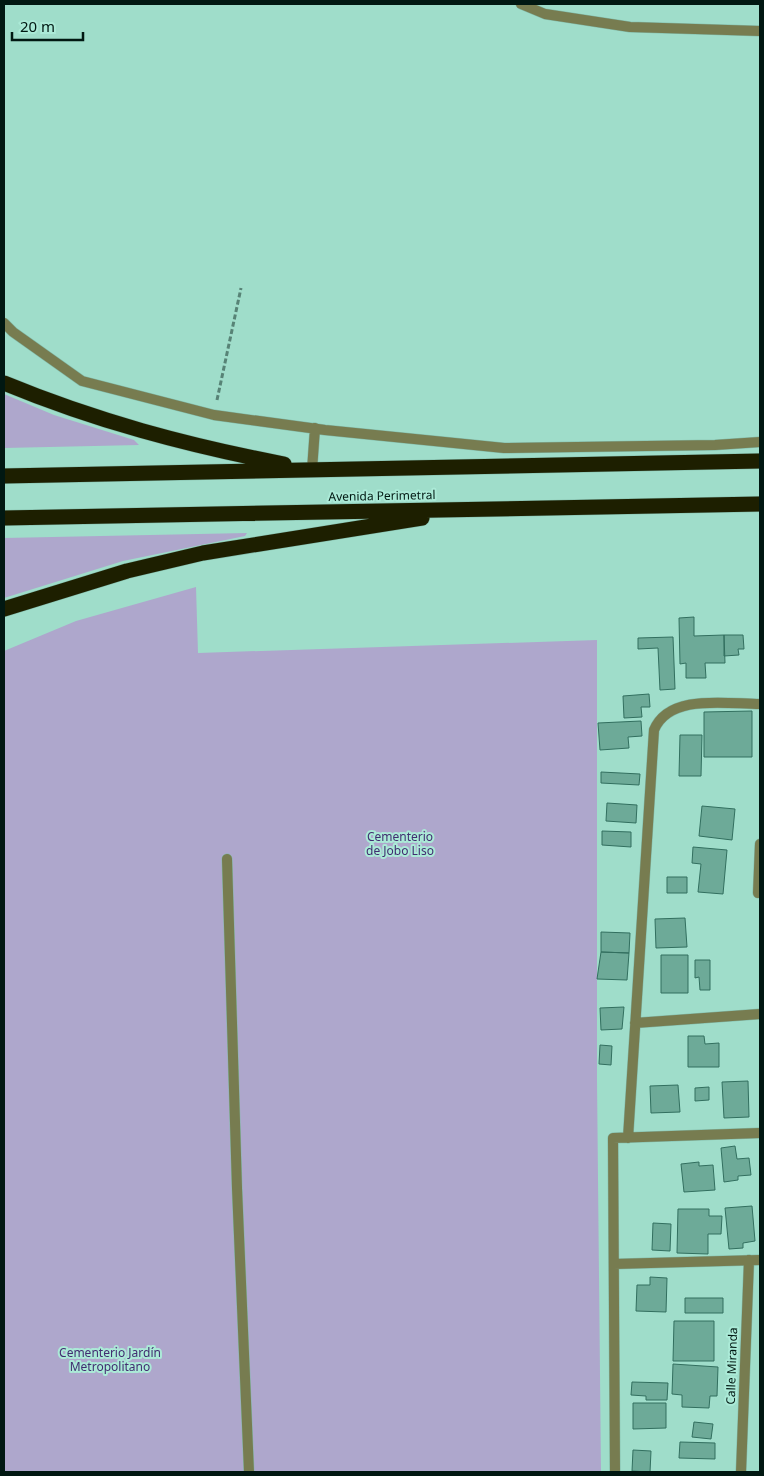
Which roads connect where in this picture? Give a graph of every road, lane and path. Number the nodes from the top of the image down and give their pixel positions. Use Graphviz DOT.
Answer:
graph roads {
  1 [pos="521,4"];
  2 [pos="760,31"];
  3 [pos="241,288"];
  4 [pos="4,323"];
  5 [pos="4,383"];
  6 [pos="214,415"];
  7 [pos="315,428"];
  8 [pos="760,442"];
  9 [pos="760,461"];
  10 [pos="312,470"];
  11 [pos="4,476"];
  12 [pos="760,504"];
  13 [pos="475,509"];
  14 [pos="4,518"];
  15 [pos="4,609"];
  16 [pos="760,704"];
  17 [pos="760,844"];
  18 [pos="227,859"];
  19 [pos="758,893"];
  20 [pos="760,1014"];
  21 [pos="635,1023"];
  22 [pos="760,1133"];
  23 [pos="628,1138"];
  24 [pos="749,1260"];
  25 [pos="760,1260"];
  26 [pos="614,1264"];
  27 [pos="249,1472"];
  28 [pos="615,1472"];
  29 [pos="741,1472"];
  1 -- 2 [label="street"];
  3 -- 6 [label="path"];
  4 -- 6 [label="street"];
  5 -- 10 [label="highway"];
  6 -- 7 [label="street"];
  7 -- 8 [label="street"];
  7 -- 10 [label="street"];
  9 -- 10 [label="highway"];
  10 -- 11 [label="highway"];
  12 -- 13 [label="highway, Avenida Perimetral"];
  13 -- 14 [label="highway, Avenida Perimetral"];
  13 -- 15 [label="highway"];
  16 -- 21 [label="street"];
  17 -- 19 [label="street"];
  18 -- 27 [label="street"];
  20 -- 21 [label="street"];
  21 -- 23 [label="street"];
  22 -- 23 [label="street"];
  23 -- 26 [label="street"];
  24 -- 25 [label="street"];
  24 -- 26 [label="street"];
  24 -- 29 [label="street, Calle Miranda"];
  26 -- 28 [label="street"];
}
